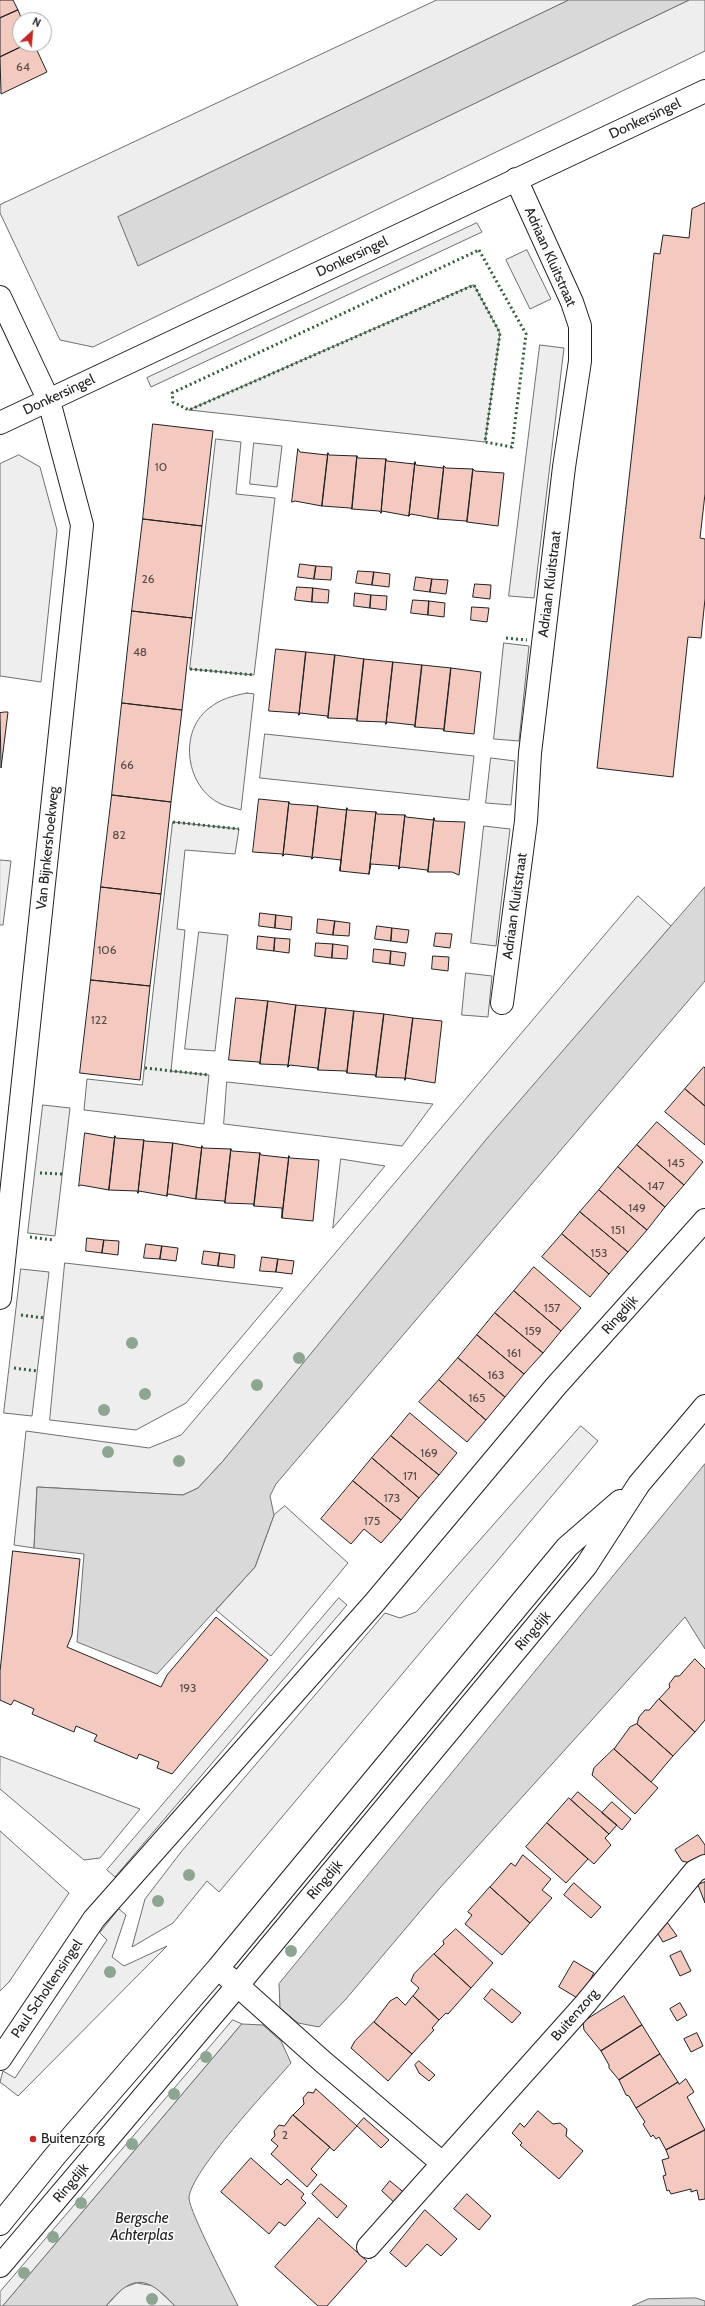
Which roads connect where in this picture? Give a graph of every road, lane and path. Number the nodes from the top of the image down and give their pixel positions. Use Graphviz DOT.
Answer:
graph roads {
  1 [pos="705,91"];
  2 [pos="516,179"];
  3 [pos="0,297"];
  4 [pos="49,401"];
  5 [pos="0,423"];
  6 [pos="502,1002"];
  7 [pos="705,1220"];
  8 [pos="0,1298"];
  9 [pos="705,1406"];
  10 [pos="639,1484"];
  11 [pos="705,1866"];
  12 [pos="94,1918"];
  13 [pos="218,1968"];
  14 [pos="245,1992"];
  15 [pos="0,2059"];
  16 [pos="442,2163"];
  17 [pos="0,2224"];
  18 [pos="368,2247"];
  19 [pos="2,2260"];
  1 -- 2 [label="street, Donkersingel"];
  2 -- 4 [label="street, Donkersingel"];
  2 -- 6 [label="street, Adriaan Kluitstraat"];
  3 -- 4 [label="street, Van Bijnkershoekweg"];
  4 -- 5 [label="street, Donkersingel"];
  4 -- 8 [label="street, Van Bijnkershoekweg"];
  7 -- 12 [label="street, Ringdijk"];
  9 -- 10 [label="street, Ringdijk"];
  10 -- 13 [label="street, Ringdijk"];
  10 -- 14 [label="street, Ringdijk"];
  11 -- 16 [label="street, Buitenzorg"];
  12 -- 15 [label="street, Paul Scholtensingel"];
  13 -- 14 [label="street"];
  13 -- 17 [label="street, Ringdijk"];
  14 -- 16 [label="street"];
  14 -- 19 [label="street, Ringdijk"];
  16 -- 18 [label="street, Buitenzorg"];
}
